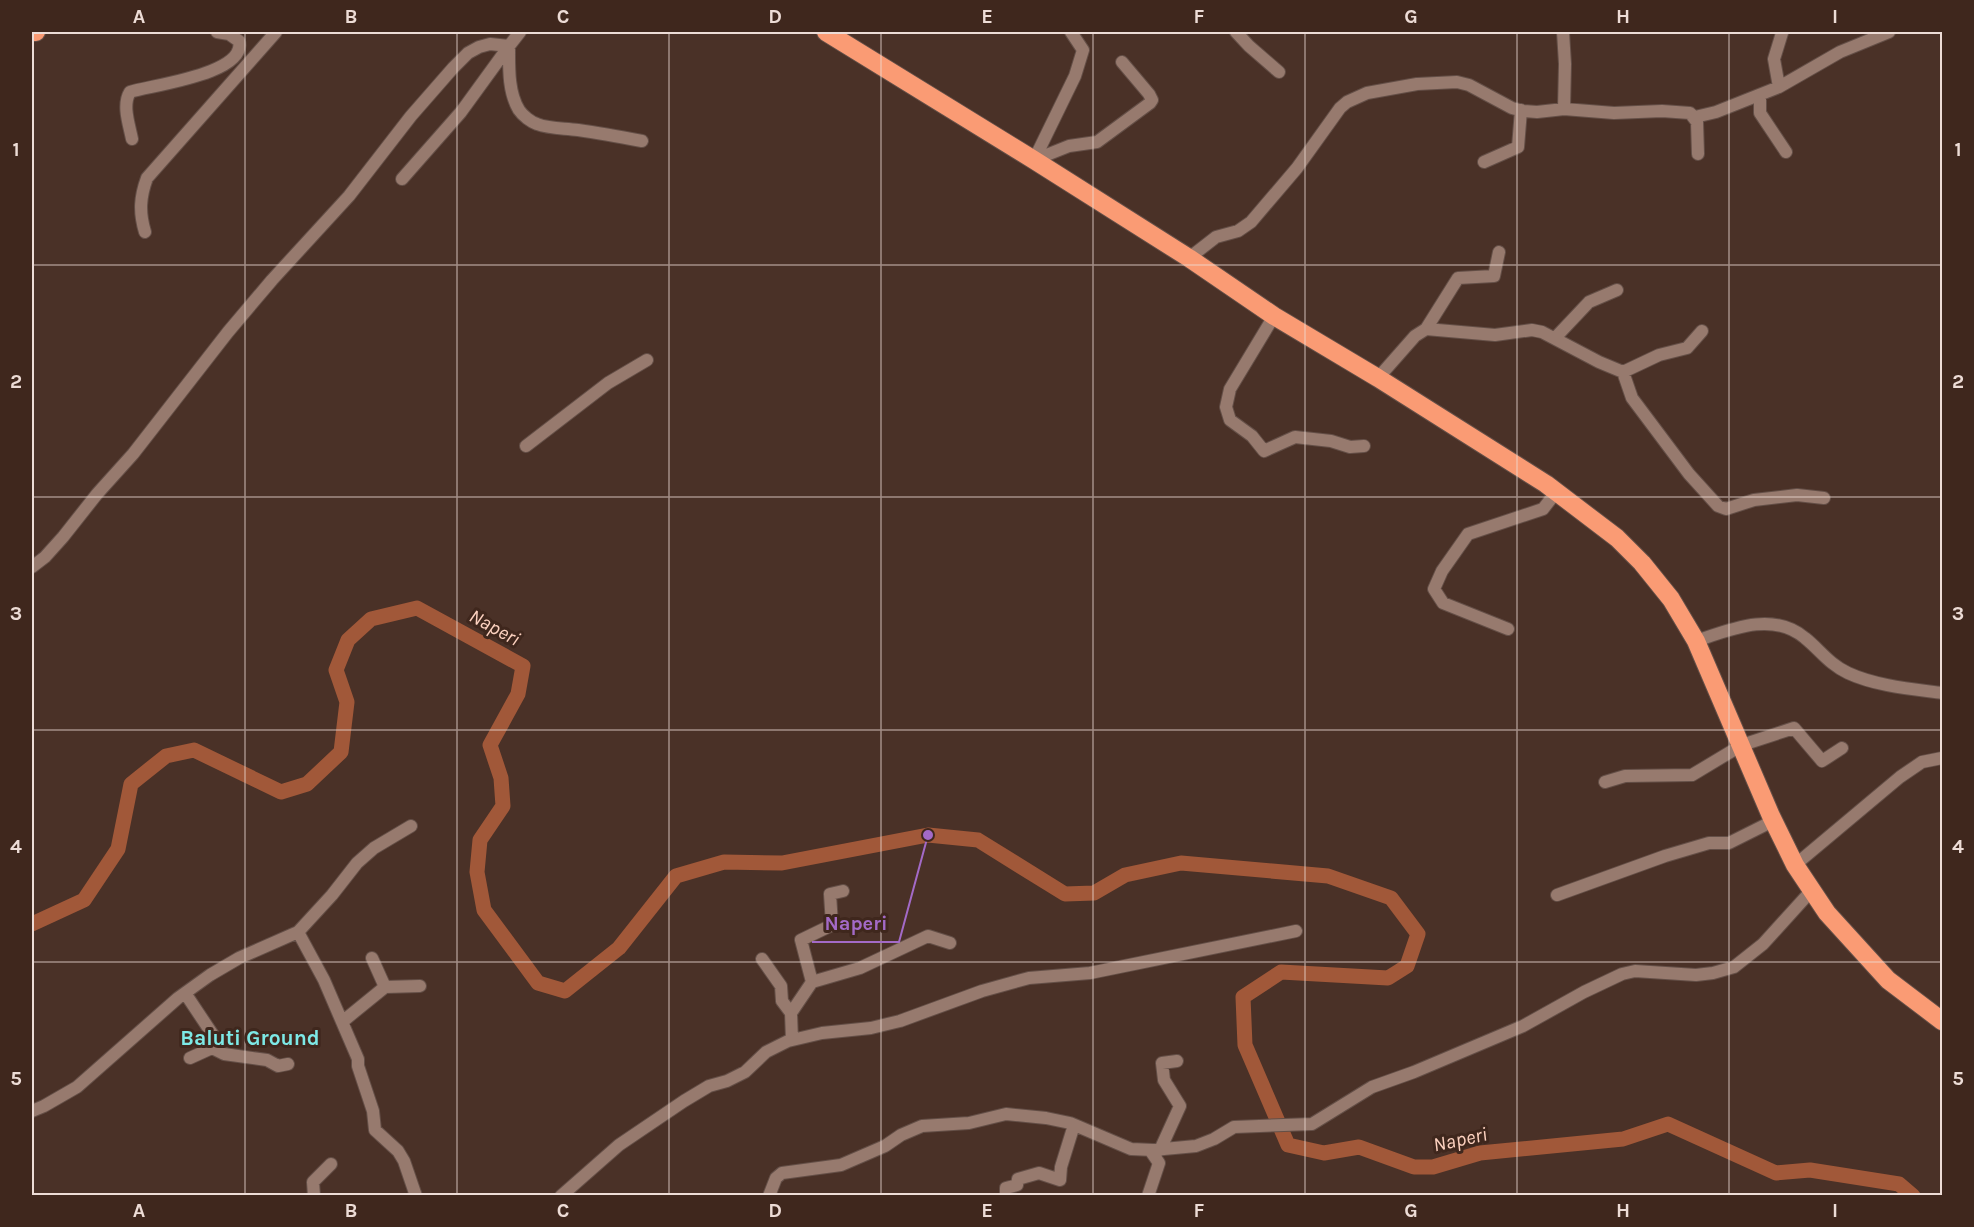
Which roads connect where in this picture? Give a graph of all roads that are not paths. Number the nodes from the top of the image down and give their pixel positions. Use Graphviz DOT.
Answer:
graph roads {
  1 [pos="218,32"];
  2 [pos="276,32"];
  3 [pos="520,32"];
  4 [pos="826,32"];
  5 [pos="1236,32"];
  6 [pos="1563,32"];
  7 [pos="1889,32"];
  8 [pos="1074,33"];
  9 [pos="1782,33"];
  10 [pos="509,46"];
  11 [pos="1122,62"];
  12 [pos="1278,72"];
  13 [pos="1779,87"];
  14 [pos="1760,95"];
  15 [pos="1564,109"];
  16 [pos="1521,110"];
  17 [pos="1695,117"];
  18 [pos="132,139"];
  19 [pos="642,141"];
  20 [pos="1786,152"];
  21 [pos="1698,154"];
  22 [pos="1034,160"];
  23 [pos="1484,162"];
  24 [pos="402,179"];
  25 [pos="145,232"];
  26 [pos="1499,252"];
  27 [pos="1189,258"];
  28 [pos="1617,290"];
  29 [pos="1274,316"];
  30 [pos="1426,329"];
  31 [pos="1702,332"];
  32 [pos="1555,338"];
  33 [pos="647,360"];
  34 [pos="1623,372"];
  35 [pos="1378,378"];
  36 [pos="526,446"];
  37 [pos="1364,446"];
  38 [pos="1557,491"];
  39 [pos="1824,498"];
  40 [pos="32,567"];
  41 [pos="1508,629"];
  42 [pos="1696,641"];
  43 [pos="1942,693"];
  44 [pos="1742,745"];
  45 [pos="1842,748"];
  46 [pos="1942,758"];
  47 [pos="1605,782"];
  48 [pos="1773,821"];
  49 [pos="411,826"];
  50 [pos="1795,865"];
  51 [pos="1812,890"];
  52 [pos="843,891"];
  53 [pos="1557,895"];
  54 [pos="1296,931"];
  55 [pos="298,932"];
  56 [pos="950,943"];
  57 [pos="372,958"];
  58 [pos="762,959"];
  59 [pos="812,982"];
  60 [pos="420,986"];
  61 [pos="385,987"];
  62 [pos="185,993"];
  63 [pos="791,1013"];
  64 [pos="1942,1021"];
  65 [pos="342,1022"];
  66 [pos="792,1040"];
  67 [pos="212,1048"];
  68 [pos="190,1058"];
  69 [pos="1177,1061"];
  70 [pos="288,1064"];
  71 [pos="32,1111"];
  72 [pos="1074,1125"];
  73 [pos="1155,1150"];
  74 [pos="331,1164"];
  75 [pos="314,1196"];
  76 [pos="416,1196"];
  77 [pos="561,1196"];
  78 [pos="769,1196"];
  79 [pos="1006,1196"];
  80 [pos="1148,1196"];
  1 -- 18 [label="street"];
  2 -- 25 [label="street"];
  3 -- 10 [label="street"];
  4 -- 22 [label="highway"];
  5 -- 12 [label="street"];
  6 -- 15 [label="street"];
  7 -- 13 [label="street"];
  8 -- 22 [label="street"];
  9 -- 13 [label="street"];
  10 -- 19 [label="street"];
  10 -- 24 [label="street"];
  10 -- 40 [label="street"];
  11 -- 22 [label="street"];
  13 -- 14 [label="street"];
  14 -- 17 [label="street"];
  14 -- 20 [label="street"];
  15 -- 16 [label="street"];
  15 -- 17 [label="street"];
  16 -- 23 [label="street"];
  16 -- 27 [label="street"];
  17 -- 21 [label="street"];
  22 -- 27 [label="highway"];
  26 -- 30 [label="street"];
  27 -- 29 [label="highway"];
  28 -- 32 [label="street"];
  29 -- 35 [label="highway"];
  29 -- 37 [label="street"];
  30 -- 32 [label="street"];
  30 -- 35 [label="street"];
  31 -- 34 [label="street"];
  32 -- 34 [label="street"];
  33 -- 36 [label="street"];
  34 -- 39 [label="street"];
  35 -- 38 [label="highway"];
  38 -- 41 [label="street"];
  38 -- 42 [label="highway"];
  42 -- 43 [label="street"];
  42 -- 44 [label="highway"];
  44 -- 45 [label="street"];
  44 -- 47 [label="street"];
  44 -- 48 [label="highway"];
  46 -- 50 [label="street"];
  48 -- 50 [label="highway"];
  48 -- 53 [label="street"];
  49 -- 55 [label="street"];
  50 -- 51 [label="highway"];
  51 -- 64 [label="highway"];
  51 -- 73 [label="street"];
  52 -- 59 [label="street"];
  54 -- 66 [label="street"];
  55 -- 62 [label="street"];
  55 -- 65 [label="street"];
  56 -- 59 [label="street"];
  57 -- 61 [label="street"];
  58 -- 63 [label="street"];
  59 -- 63 [label="street"];
  60 -- 61 [label="street"];
  61 -- 65 [label="street"];
  62 -- 67 [label="street"];
  62 -- 71 [label="street"];
  63 -- 66 [label="street"];
  65 -- 76 [label="street"];
  66 -- 77 [label="street"];
  67 -- 68 [label="street"];
  67 -- 70 [label="street"];
  69 -- 73 [label="street"];
  72 -- 73 [label="street"];
  72 -- 78 [label="street"];
  72 -- 79 [label="street"];
  73 -- 80 [label="street"];
  74 -- 75 [label="street"];
}
